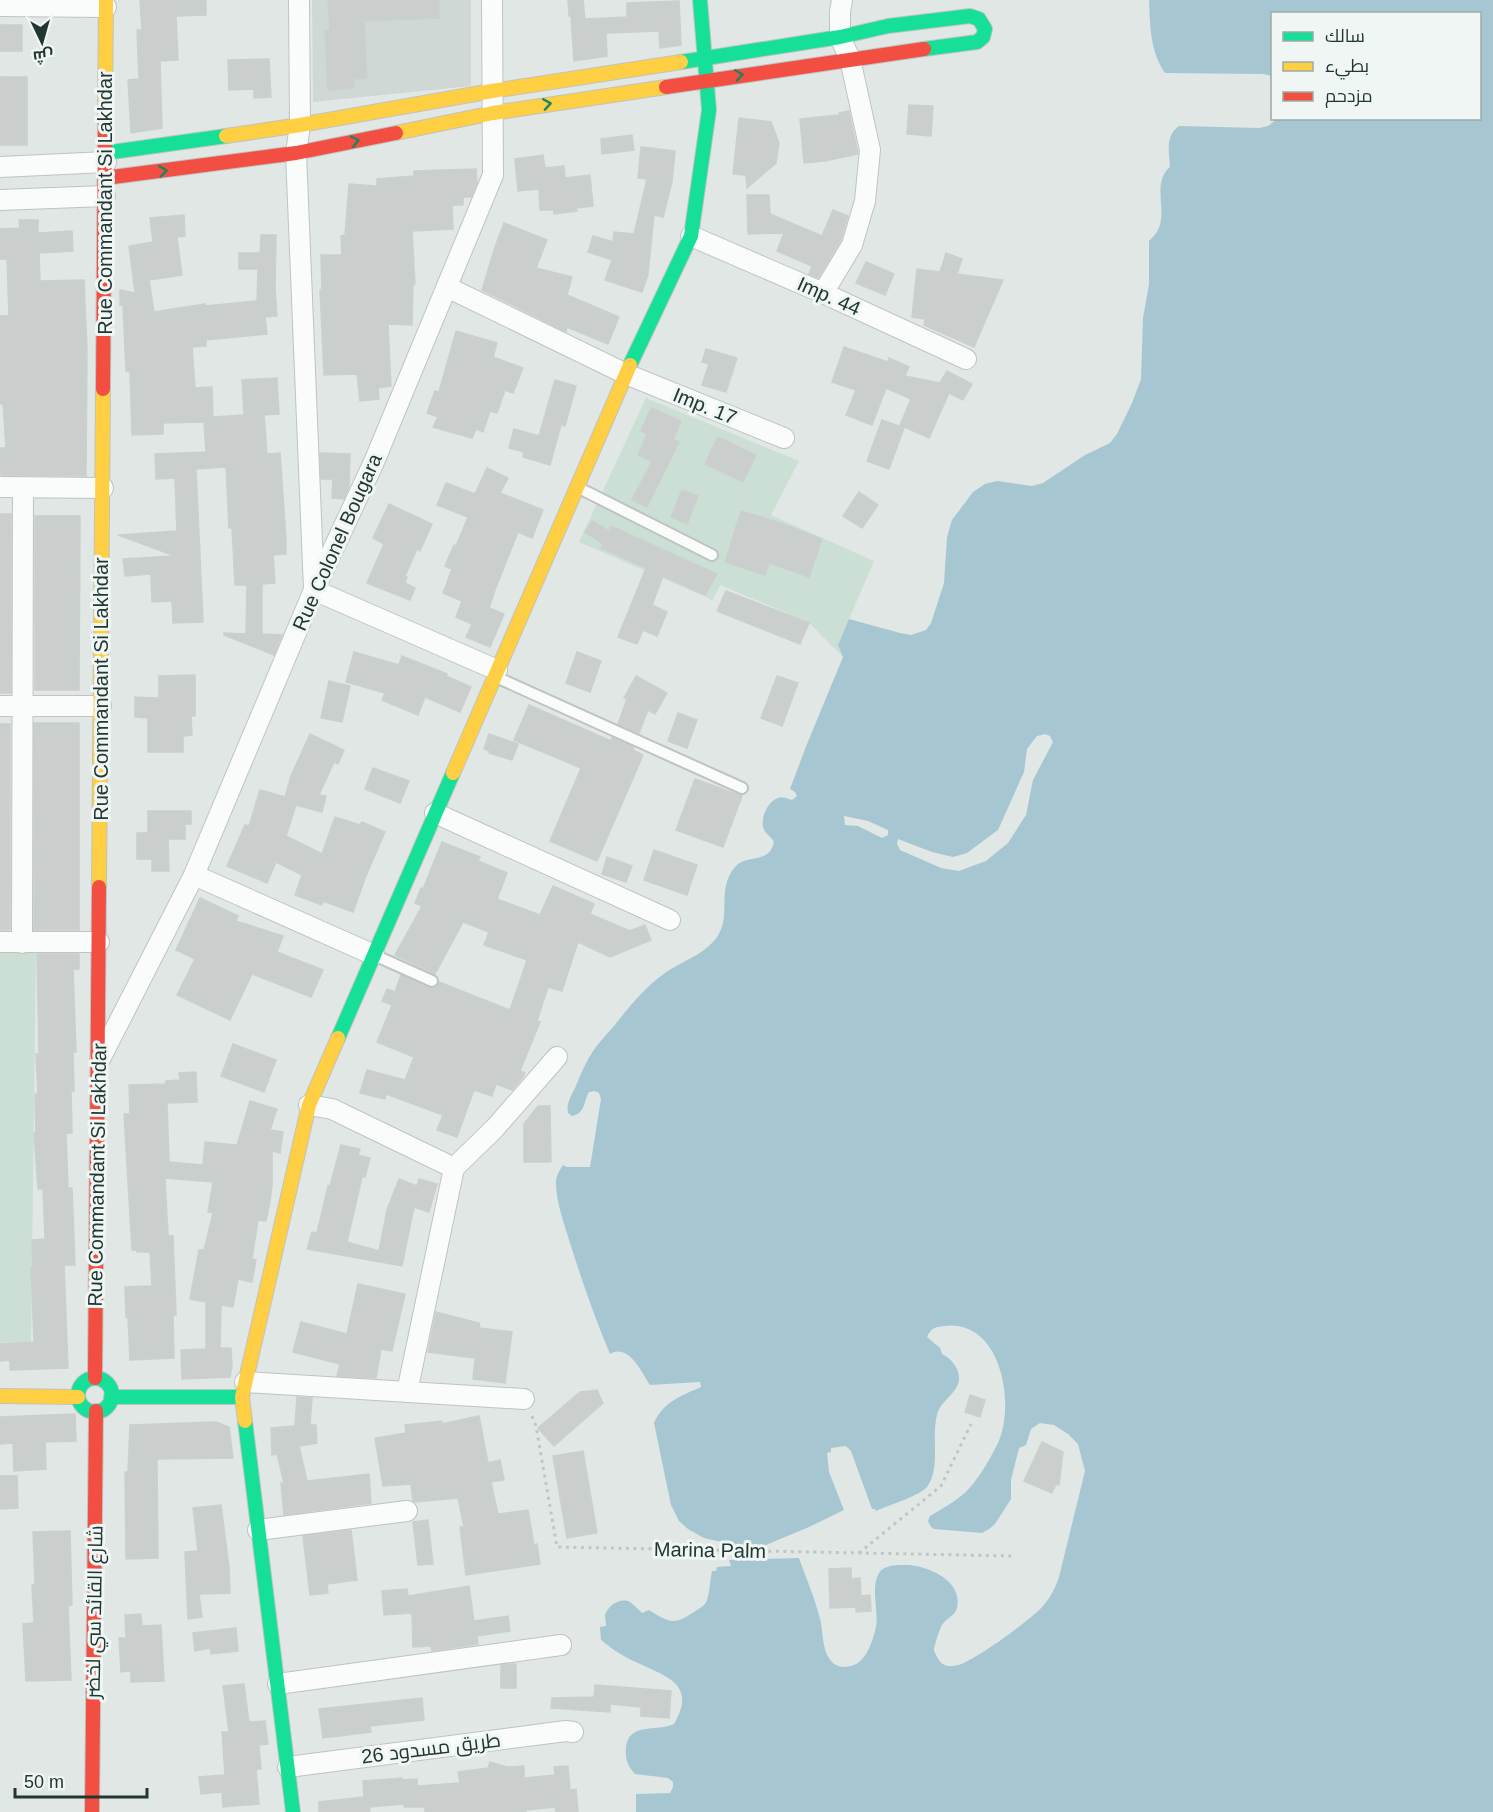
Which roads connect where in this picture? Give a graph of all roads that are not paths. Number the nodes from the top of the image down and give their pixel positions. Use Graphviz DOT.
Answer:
graph roads {
  1 [pos="299,0"];
  2 [pos="492,0"];
  3 [pos="700,0"];
  4 [pos="842,0"];
  5 [pos="106,3"];
  6 [pos="0,6"];
  7 [pos="840,36"];
  8 [pos="706,58"];
  9 [pos="850,58"];
  10 [pos="707,80"];
  11 [pos="492,91"];
  12 [pos="493,113"];
  13 [pos="300,125"];
  14 [pos="296,153"];
  15 [pos="0,167"];
  16 [pos="105,172"];
  17 [pos="0,200"];
  18 [pos="691,236"];
  19 [pos="447,288"];
  20 [pos="823,293"];
  21 [pos="966,359"];
  22 [pos="626,374"];
  23 [pos="784,438"];
  24 [pos="577,486"];
  25 [pos="0,488"];
  26 [pos="23,488"];
  27 [pos="103,488"];
  28 [pos="712,555"];
  29 [pos="314,590"];
  30 [pos="496,673"];
  31 [pos="0,706"];
  32 [pos="22,706"];
  33 [pos="101,706"];
  34 [pos="742,788"];
  35 [pos="435,813"];
  36 [pos="194,875"];
  37 [pos="670,920"];
  38 [pos="0,942"];
  39 [pos="99,942"];
  40 [pos="22,943"];
  41 [pos="374,955"];
  42 [pos="432,981"];
  43 [pos="557,1057"];
  44 [pos="98,1063"];
  45 [pos="309,1105"];
  46 [pos="454,1168"];
  47 [pos="95,1378"];
  48 [pos="243,1389"];
  49 [pos="407,1392"];
  50 [pos="0,1396"];
  51 [pos="78,1397"];
  52 [pos="111,1397"];
  53 [pos="524,1399"];
  54 [pos="96,1411"];
  55 [pos="407,1511"];
  56 [pos="258,1530"];
  57 [pos="561,1645"];
  58 [pos="278,1683"];
  59 [pos="573,1732"];
  60 [pos="288,1767"];
  61 [pos="92,1812"];
  62 [pos="293,1812"];
  1 -- 13 [label="street"];
  2 -- 11 [label="street, Rue Colonel Bougara"];
  3 -- 8 [label="street"];
  4 -- 7 [label="street"];
  5 -- 6 [label="street"];
  5 -- 16 [label="street, Rue Commandant Si Lakhdar"];
  7 -- 8 [label="street"];
  7 -- 9 [label="street"];
  7 -- 9 [label="street"];
  8 -- 10 [label="street"];
  8 -- 11 [label="street"];
  10 -- 9 [label="street, one-way"];
  9 -- 20 [label="street"];
  12 -- 10 [label="street, one-way"];
  10 -- 18 [label="street"];
  11 -- 12 [label="street, Rue Colonel Bougara"];
  11 -- 13 [label="street"];
  14 -- 12 [label="street, one-way"];
  12 -- 19 [label="street, Rue Colonel Bougara"];
  13 -- 14 [label="street"];
  13 -- 16 [label="street"];
  16 -- 14 [label="street, one-way"];
  14 -- 29 [label="street"];
  15 -- 16 [label="street"];
  16 -- 17 [label="street"];
  16 -- 27 [label="street, Rue Commandant Si Lakhdar"];
  18 -- 20 [label="street, Imp. 44"];
  18 -- 22 [label="street"];
  19 -- 22 [label="street, Imp. 17"];
  19 -- 29 [label="street, Rue Colonel Bougara"];
  20 -- 21 [label="street, Imp. 44"];
  22 -- 23 [label="street, Imp. 17"];
  22 -- 24 [label="street"];
  24 -- 28 [label="lane"];
  24 -- 30 [label="street"];
  25 -- 26 [label="street"];
  26 -- 27 [label="street"];
  26 -- 32 [label="street"];
  27 -- 33 [label="street, Rue Commandant Si Lakhdar"];
  29 -- 30 [label="street"];
  29 -- 36 [label="street, Rue Colonel Bougara"];
  30 -- 34 [label="lane"];
  30 -- 35 [label="street"];
  31 -- 32 [label="street"];
  32 -- 33 [label="street"];
  32 -- 40 [label="street"];
  33 -- 39 [label="street, Rue Commandant Si Lakhdar"];
  35 -- 37 [label="street"];
  35 -- 41 [label="street"];
  36 -- 41 [label="street"];
  36 -- 44 [label="street, Rue Colonel Bougara"];
  38 -- 40 [label="street"];
  39 -- 40 [label="street"];
  39 -- 44 [label="street, Rue Commandant Si Lakhdar"];
  41 -- 42 [label="lane"];
  41 -- 45 [label="street"];
  43 -- 46 [label="street"];
  44 -- 47 [label="street, Rue Commandant Si Lakhdar"];
  45 -- 46 [label="street"];
  45 -- 48 [label="street"];
  46 -- 49 [label="street"];
  47 -- 51 [label="street"];
  47 -- 52 [label="street"];
  48 -- 49 [label="street"];
  48 -- 52 [label="street"];
  48 -- 56 [label="street"];
  49 -- 53 [label="street"];
  50 -- 51 [label="street"];
  51 -- 54 [label="street"];
  52 -- 54 [label="street"];
  54 -- 61 [label="street, شارع القائد سي لخضر"];
  55 -- 56 [label="street"];
  56 -- 58 [label="street"];
  57 -- 58 [label="street"];
  58 -- 60 [label="street"];
  59 -- 60 [label="street, طريق مسدود 26"];
  60 -- 62 [label="street"];
}
